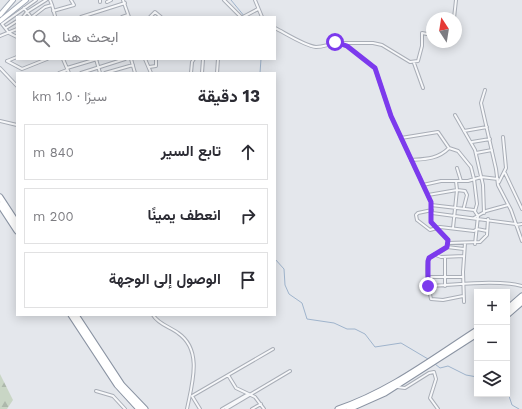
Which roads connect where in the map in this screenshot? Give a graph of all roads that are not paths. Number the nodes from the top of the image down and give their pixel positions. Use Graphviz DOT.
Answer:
graph roads {
  1 [pos="13,0"];
  2 [pos="26,0"];
  3 [pos="36,0"];
  4 [pos="46,0"];
  5 [pos="50,0"];
  6 [pos="71,0"];
  7 [pos="111,0"];
  8 [pos="123,0"];
  9 [pos="224,0"];
  10 [pos="256,0"];
  11 [pos="456,0"];
  12 [pos="107,2"];
  13 [pos="125,4"];
  14 [pos="52,5"];
  15 [pos="24,8"];
  16 [pos="258,9"];
  17 [pos="53,11"];
  18 [pos="27,12"];
  19 [pos="455,12"];
  20 [pos="0,15"];
  21 [pos="24,16"];
  22 [pos="31,16"];
  23 [pos="33,16"];
  24 [pos="55,16"];
  25 [pos="84,16"];
  26 [pos="128,16"];
  27 [pos="151,16"];
  28 [pos="160,16"];
  29 [pos="241,16"];
  30 [pos="244,16"];
  31 [pos="262,16"];
  32 [pos="0,21"];
  33 [pos="16,22"];
  34 [pos="6,28"];
  35 [pos="276,29"];
  36 [pos="16,30"];
  37 [pos="9,33"];
  38 [pos="426,34"];
  39 [pos="0,36"];
  40 [pos="16,36"];
  41 [pos="342,43"];
  42 [pos="16,57"];
  43 [pos="44,60"];
  44 [pos="63,60"];
  45 [pos="93,60"];
  46 [pos="96,60"];
  47 [pos="122,60"];
  48 [pos="131,60"];
  49 [pos="146,60"];
  50 [pos="156,60"];
  51 [pos="193,60"];
  52 [pos="203,60"];
  53 [pos="218,60"];
  54 [pos="414,63"];
  55 [pos="133,65"];
  56 [pos="98,67"];
  57 [pos="149,67"];
  58 [pos="0,68"];
  59 [pos="67,69"];
  60 [pos="61,72"];
  61 [pos="68,72"];
  62 [pos="84,72"];
  63 [pos="100,72"];
  64 [pos="108,72"];
  65 [pos="135,72"];
  66 [pos="151,72"];
  67 [pos="191,72"];
  68 [pos="202,72"];
  69 [pos="217,72"];
  70 [pos="16,85"];
  71 [pos="423,88"];
  72 [pos="484,90"];
  73 [pos="455,115"];
  74 [pos="0,121"];
  75 [pos="16,125"];
  76 [pos="487,127"];
  77 [pos="464,131"];
  78 [pos="401,138"];
  79 [pos="503,138"];
  80 [pos="490,139"];
  81 [pos="472,142"];
  82 [pos="449,148"];
  83 [pos="492,150"];
  84 [pos="476,153"];
  85 [pos="411,160"];
  86 [pos="457,168"];
  87 [pos="505,173"];
  88 [pos="481,177"];
  89 [pos="474,179"];
  90 [pos="498,179"];
  91 [pos="456,181"];
  92 [pos="461,181"];
  93 [pos="498,183"];
  94 [pos="423,185"];
  95 [pos="457,190"];
  96 [pos="428,195"];
  97 [pos="0,197"];
  98 [pos="476,203"];
  99 [pos="484,203"];
  100 [pos="431,204"];
  101 [pos="0,205"];
  102 [pos="508,205"];
  103 [pos="456,207"];
  104 [pos="464,207"];
  105 [pos="522,209"];
  106 [pos="432,211"];
  107 [pos="475,211"];
  108 [pos="484,213"];
  109 [pos="455,216"];
  110 [pos="478,216"];
  111 [pos="473,219"];
  112 [pos="477,219"];
  113 [pos="488,219"];
  114 [pos="16,221"];
  115 [pos="516,224"];
  116 [pos="522,224"];
  117 [pos="439,227"];
  118 [pos="453,228"];
  119 [pos="16,229"];
  120 [pos="476,231"];
  121 [pos="488,231"];
  122 [pos="522,241"];
  123 [pos="448,243"];
  124 [pos="465,243"];
  125 [pos="475,244"];
  126 [pos="447,247"];
  127 [pos="464,249"];
  128 [pos="435,255"];
  129 [pos="464,256"];
  130 [pos="445,257"];
  131 [pos="428,277"];
  132 [pos="445,277"];
  133 [pos="463,277"];
  134 [pos="463,284"];
  135 [pos="428,286"];
  136 [pos="445,286"];
  137 [pos="522,286"];
  138 [pos="463,296"];
  139 [pos="522,296"];
  140 [pos="464,302"];
  141 [pos="522,302"];
  142 [pos="510,306"];
  143 [pos="510,312"];
  144 [pos="72,316"];
  145 [pos="77,316"];
  146 [pos="154,316"];
  147 [pos="474,332"];
  148 [pos="474,336"];
  149 [pos="273,348"];
  150 [pos="290,371"];
  151 [pos="228,375"];
  152 [pos="396,386"];
  153 [pos="96,390"];
  154 [pos="249,394"];
  155 [pos="191,395"];
  156 [pos="261,404"];
  157 [pos="125,409"];
  158 [pos="139,409"];
  159 [pos="145,409"];
  160 [pos="187,409"];
  161 [pos="200,409"];
  162 [pos="222,409"];
  163 [pos="226,409"];
  164 [pos="252,409"];
  165 [pos="264,409"];
  166 [pos="338,409"];
  167 [pos="349,409"];
  168 [pos="438,409"];
  1 -- 20 [label="main road"];
  2 -- 32 [label="main road"];
  3 -- 15 [label="street"];
  4 -- 18 [label="street"];
  5 -- 14 [label="street"];
  6 -- 17 [label="street"];
  7 -- 12 [label="street"];
  8 -- 13 [label="street"];
  9 -- 29 [label="street"];
  10 -- 16 [label="street"];
  11 -- 19 [label="street"];
  13 -- 25 [label="street"];
  13 -- 26 [label="street"];
  14 -- 17 [label="street"];
  14 -- 23 [label="street"];
  15 -- 18 [label="street"];
  15 -- 34 [label="street"];
  16 -- 30 [label="street"];
  16 -- 31 [label="street"];
  17 -- 24 [label="street"];
  18 -- 21 [label="street"];
  18 -- 22 [label="street"];
  27 -- 28 [label="street"];
  33 -- 34 [label="street"];
  34 -- 37 [label="street"];
  35 -- 41 [label="street"];
  36 -- 37 [label="street"];
  37 -- 39 [label="street"];
  37 -- 40 [label="street"];
  38 -- 54 [label="street"];
  41 -- 54 [label="street"];
  41 -- 78 [label="street"];
  42 -- 43 [label="street"];
  44 -- 59 [label="street"];
  45 -- 59 [label="street"];
  46 -- 56 [label="street"];
  47 -- 56 [label="street"];
  48 -- 55 [label="street"];
  49 -- 57 [label="street"];
  50 -- 57 [label="street"];
  51 -- 67 [label="street"];
  52 -- 68 [label="street"];
  53 -- 69 [label="street"];
  54 -- 71 [label="street"];
  55 -- 64 [label="street"];
  55 -- 65 [label="street"];
  56 -- 62 [label="street"];
  56 -- 63 [label="street"];
  57 -- 66 [label="street"];
  58 -- 70 [label="street"];
  59 -- 60 [label="street"];
  59 -- 61 [label="street"];
  72 -- 76 [label="street"];
  73 -- 77 [label="street"];
  74 -- 75 [label="street"];
  76 -- 77 [label="street"];
  76 -- 80 [label="street"];
  77 -- 81 [label="street"];
  78 -- 82 [label="street"];
  78 -- 85 [label="street"];
  79 -- 87 [label="street"];
  80 -- 81 [label="street"];
  80 -- 83 [label="street"];
  81 -- 84 [label="street"];
  82 -- 85 [label="street"];
  82 -- 89 [label="street"];
  83 -- 84 [label="street"];
  83 -- 90 [label="street"];
  84 -- 88 [label="street"];
  85 -- 94 [label="street"];
  86 -- 92 [label="street"];
  87 -- 93 [label="street"];
  87 -- 105 [label="street"];
  88 -- 89 [label="street"];
  88 -- 90 [label="street"];
  88 -- 99 [label="street"];
  89 -- 92 [label="street"];
  89 -- 98 [label="street"];
  90 -- 93 [label="street"];
  91 -- 92 [label="street"];
  91 -- 94 [label="street"];
  91 -- 95 [label="street"];
  93 -- 102 [label="street"];
  94 -- 96 [label="street"];
  95 -- 96 [label="street"];
  95 -- 103 [label="street"];
  95 -- 104 [label="street"];
  96 -- 100 [label="street"];
  97 -- 114 [label="highway"];
  98 -- 99 [label="street"];
  98 -- 107 [label="street"];
  99 -- 108 [label="street"];
  100 -- 103 [label="street"];
  100 -- 106 [label="street"];
  101 -- 119 [label="highway"];
  102 -- 108 [label="street"];
  102 -- 115 [label="street"];
  103 -- 104 [label="street"];
  103 -- 109 [label="street"];
  104 -- 107 [label="street"];
  106 -- 109 [label="street"];
  106 -- 117 [label="street"];
  106 -- 117 [label="street"];
  107 -- 110 [label="street"];
  108 -- 110 [label="street"];
  109 -- 111 [label="street"];
  109 -- 118 [label="street"];
  110 -- 111 [label="street"];
  110 -- 112 [label="street"];
  111 -- 112 [label="street"];
  112 -- 113 [label="street"];
  112 -- 120 [label="street"];
  113 -- 115 [label="street"];
  113 -- 121 [label="street"];
  115 -- 116 [label="street"];
  115 -- 122 [label="street"];
  117 -- 118 [label="street"];
  117 -- 123 [label="street"];
  118 -- 120 [label="street"];
  120 -- 121 [label="street"];
  120 -- 125 [label="street"];
  121 -- 125 [label="street"];
  123 -- 124 [label="street"];
  123 -- 126 [label="street"];
  124 -- 125 [label="street"];
  124 -- 127 [label="street"];
  126 -- 127 [label="street"];
  126 -- 128 [label="street"];
  127 -- 129 [label="street"];
  128 -- 130 [label="street"];
  128 -- 131 [label="street"];
  129 -- 130 [label="street"];
  129 -- 133 [label="street"];
  130 -- 132 [label="street"];
  131 -- 132 [label="street"];
  131 -- 135 [label="street"];
  132 -- 133 [label="street"];
  132 -- 136 [label="street"];
  133 -- 134 [label="street"];
  134 -- 136 [label="street"];
  134 -- 137 [label="street"];
  134 -- 138 [label="street"];
  135 -- 136 [label="street"];
  135 -- 138 [label="street"];
  138 -- 140 [label="street"];
  139 -- 142 [label="highway"];
  141 -- 143 [label="highway"];
  144 -- 158 [label="highway"];
  145 -- 159 [label="highway"];
  146 -- 155 [label="street"];
  147 -- 166 [label="highway"];
  148 -- 152 [label="highway"];
  149 -- 151 [label="street"];
  150 -- 154 [label="street"];
  151 -- 154 [label="street"];
  151 -- 155 [label="street"];
  152 -- 167 [label="highway"];
  152 -- 168 [label="street"];
  153 -- 157 [label="street"];
  154 -- 156 [label="street"];
  154 -- 162 [label="street"];
  154 -- 163 [label="street"];
  155 -- 160 [label="street"];
  155 -- 161 [label="street"];
  156 -- 164 [label="street"];
  156 -- 165 [label="street"];
}
